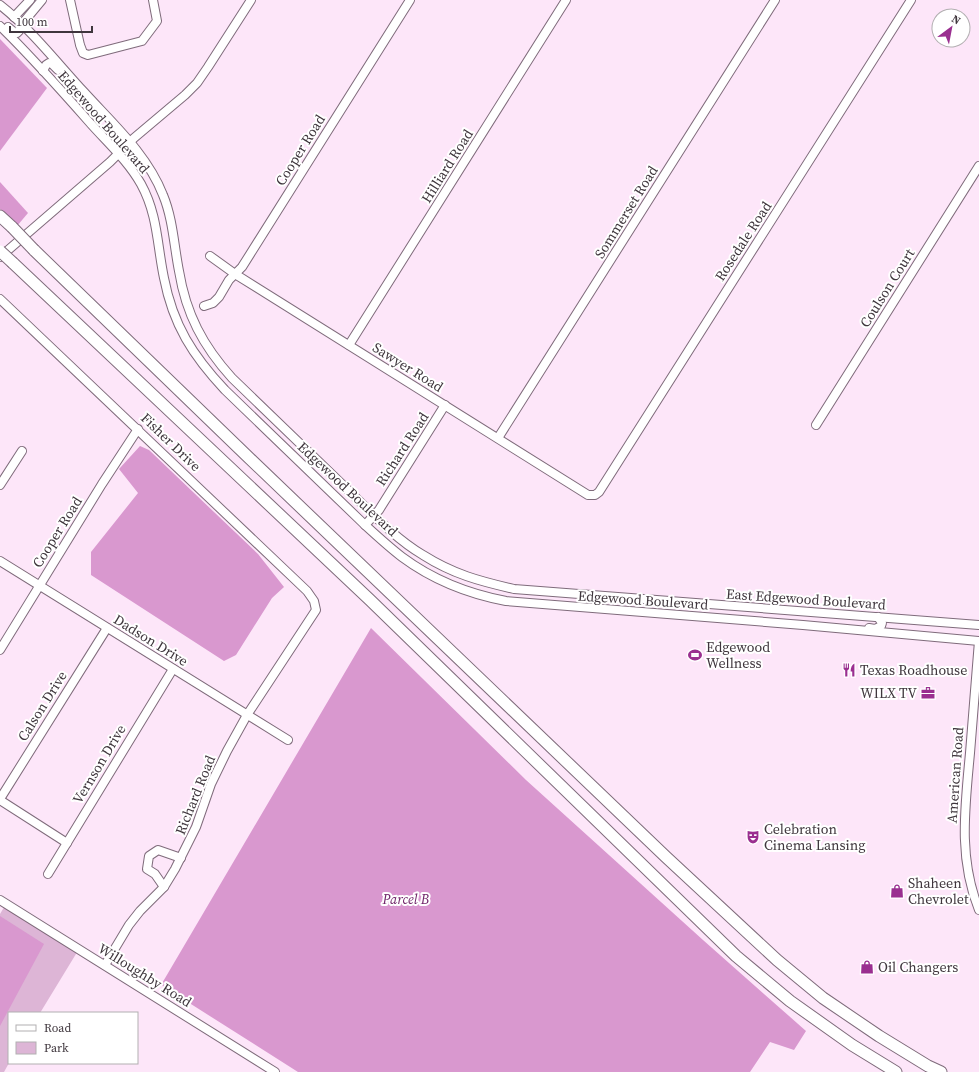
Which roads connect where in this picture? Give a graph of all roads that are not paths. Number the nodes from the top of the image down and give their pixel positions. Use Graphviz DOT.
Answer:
graph roads {
  1 [pos="30,0"];
  2 [pos="42,0"];
  3 [pos="70,0"];
  4 [pos="153,0"];
  5 [pos="251,0"];
  6 [pos="410,0"];
  7 [pos="566,0"];
  8 [pos="775,0"];
  9 [pos="912,0"];
  10 [pos="0,5"];
  11 [pos="14,17"];
  12 [pos="0,20"];
  13 [pos="22,24"];
  14 [pos="0,26"];
  15 [pos="44,71"];
  16 [pos="84,92"];
  17 [pos="130,143"];
  18 [pos="118,154"];
  19 [pos="979,166"];
  20 [pos="154,214"];
  21 [pos="0,216"];
  22 [pos="176,249"];
  23 [pos="0,251"];
  24 [pos="0,256"];
  25 [pos="210,256"];
  26 [pos="235,274"];
  27 [pos="0,299"];
  28 [pos="204,306"];
  29 [pos="349,345"];
  30 [pos="445,405"];
  31 [pos="816,425"];
  32 [pos="138,429"];
  33 [pos="498,438"];
  34 [pos="22,451"];
  35 [pos="0,485"];
  36 [pos="595,495"];
  37 [pos="374,515"];
  38 [pos="365,525"];
  39 [pos="0,561"];
  40 [pos="39,585"];
  41 [pos="549,592"];
  42 [pos="600,596"];
  43 [pos="495,599"];
  44 [pos="692,603"];
  45 [pos="552,606"];
  46 [pos="316,610"];
  47 [pos="638,612"];
  48 [pos="846,615"];
  49 [pos="878,617"];
  50 [pos="967,624"];
  51 [pos="803,625"];
  52 [pos="979,625"];
  53 [pos="107,628"];
  54 [pos="839,630"];
  55 [pos="901,635"];
  56 [pos="979,641"];
  57 [pos="0,650"];
  58 [pos="173,669"];
  59 [pos="247,715"];
  60 [pos="288,740"];
  61 [pos="0,799"];
  62 [pos="67,843"];
  63 [pos="181,858"];
  64 [pos="48,874"];
  65 [pos="164,887"];
  66 [pos="0,900"];
  67 [pos="979,910"];
  68 [pos="105,965"];
  69 [pos="275,1072"];
  70 [pos="896,1072"];
  71 [pos="941,1072"];
  1 -- 11 [label="street"];
  2 -- 13 [label="street"];
  3 -- 4 [label="street"];
  5 -- 17 [label="street"];
  6 -- 26 [label="street, Cooper Road"];
  7 -- 29 [label="street, Hilliard Road"];
  8 -- 33 [label="street, Sommerset Road"];
  9 -- 36 [label="street, Rosedale Road"];
  10 -- 11 [label="street"];
  11 -- 13 [label="street"];
  12 -- 13 [label="street"];
  13 -- 16 [label="street"];
  14 -- 15 [label="street, Edgewood Boulevard"];
  15 -- 16 [label="street"];
  15 -- 18 [label="street, Edgewood Boulevard"];
  16 -- 17 [label="street, East Edgewood Boulevard"];
  17 -- 18 [label="street"];
  17 -- 22 [label="street, East Edgewood Boulevard"];
  18 -- 20 [label="street, Edgewood Boulevard"];
  18 -- 24 [label="street"];
  19 -- 31 [label="street, Coulson Court"];
  20 -- 22 [label="street"];
  20 -- 38 [label="street, Edgewood Boulevard"];
  21 -- 71 [label="highway, bridge"];
  22 -- 37 [label="street, East Edgewood Boulevard"];
  23 -- 70 [label="highway, bridge"];
  25 -- 26 [label="street, Sawyer Road"];
  26 -- 28 [label="street, Cooper Road"];
  26 -- 29 [label="street, Sawyer Road"];
  27 -- 32 [label="street, Fisher Drive"];
  29 -- 30 [label="street, Sawyer Road"];
  30 -- 33 [label="street, Sawyer Road"];
  30 -- 37 [label="street, Richard Road"];
  32 -- 40 [label="street, Cooper Road"];
  32 -- 46 [label="street, Fisher Drive"];
  33 -- 36 [label="street, Sawyer Road"];
  34 -- 35 [label="street"];
  37 -- 38 [label="street, Richard Road"];
  37 -- 41 [label="street, East Edgewood Boulevard"];
  38 -- 43 [label="street, Edgewood Boulevard"];
  39 -- 40 [label="street, Dadson Drive"];
  40 -- 53 [label="street, Dadson Drive"];
  40 -- 57 [label="street, Cooper Road"];
  41 -- 42 [label="street, East Edgewood Boulevard"];
  41 -- 43 [label="street"];
  42 -- 44 [label="street, East Edgewood Boulevard"];
  42 -- 45 [label="street"];
  43 -- 45 [label="street, Edgewood Boulevard"];
  44 -- 47 [label="street"];
  44 -- 48 [label="street, East Edgewood Boulevard"];
  45 -- 47 [label="street, Edgewood Boulevard"];
  46 -- 59 [label="street, Richard Road"];
  47 -- 51 [label="street, Edgewood Boulevard"];
  48 -- 49 [label="street, East Edgewood Boulevard"];
  48 -- 51 [label="street"];
  49 -- 50 [label="street, East Edgewood Boulevard"];
  49 -- 54 [label="street"];
  50 -- 52 [label="street, East Edgewood Boulevard"];
  50 -- 55 [label="street"];
  51 -- 54 [label="street, Edgewood Boulevard"];
  53 -- 58 [label="street, Dadson Drive"];
  53 -- 61 [label="street, Calson Drive"];
  54 -- 55 [label="street, Edgewood Boulevard"];
  55 -- 56 [label="street"];
  56 -- 67 [label="street, American Road"];
  58 -- 59 [label="street, Dadson Drive"];
  58 -- 62 [label="street, Vernson Drive"];
  59 -- 60 [label="street, Dadson Drive"];
  59 -- 63 [label="street, Richard Road"];
  61 -- 62 [label="street"];
  62 -- 64 [label="street, Vernson Drive"];
  63 -- 65 [label="street, Richard Road"];
  63 -- 65 [label="street"];
  65 -- 68 [label="street, Richard Road"];
  66 -- 68 [label="street, Willoughby Road"];
  68 -- 69 [label="street, Willoughby Road"];
}
